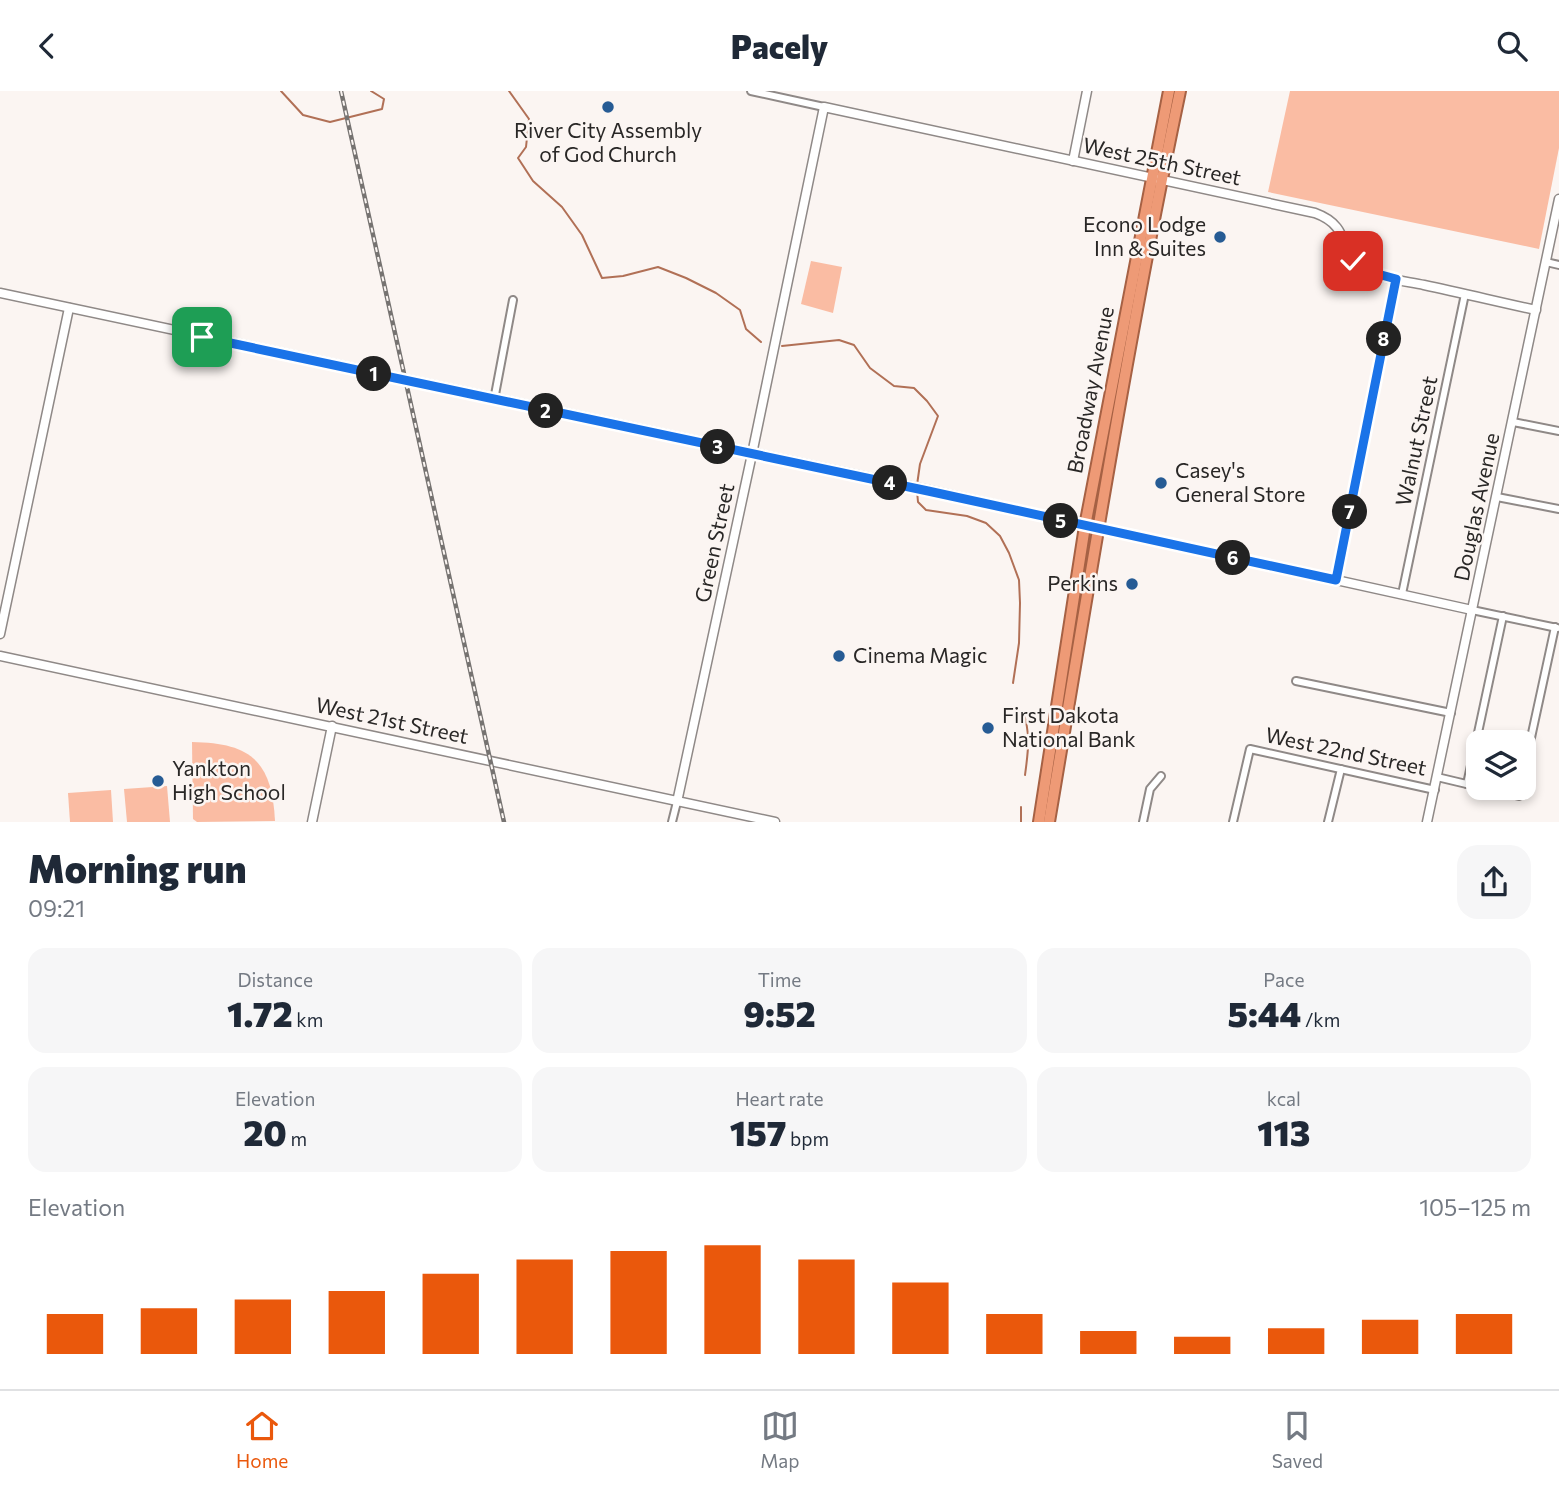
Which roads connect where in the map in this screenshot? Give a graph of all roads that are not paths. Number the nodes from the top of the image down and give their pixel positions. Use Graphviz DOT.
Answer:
graph roads {
  1 [pos="751,91"];
  2 [pos="1087,91"];
  3 [pos="1169,91"];
  4 [pos="1180,91"];
  5 [pos="824,107"];
  6 [pos="1073,161"];
  7 [pos="1156,179"];
  8 [pos="1559,199"];
  9 [pos="1546,262"];
  10 [pos="1559,265"];
  11 [pos="1396,279"];
  12 [pos="0,293"];
  13 [pos="1465,294"];
  14 [pos="513,300"];
  15 [pos="69,308"];
  16 [pos="1536,310"];
  17 [pos="494,400"];
  18 [pos="1513,422"];
  19 [pos="1559,431"];
  20 [pos="752,454"];
  21 [pos="1497,497"];
  22 [pos="1559,509"];
  23 [pos="1085,526"];
  24 [pos="1098,529"];
  25 [pos="1336,580"];
  26 [pos="1402,594"];
  27 [pos="1472,610"];
  28 [pos="1503,616"];
  29 [pos="1557,628"];
  30 [pos="0,634"];
  31 [pos="0,656"];
  32 [pos="1296,681"];
  33 [pos="1451,713"];
  34 [pos="332,726"];
  35 [pos="1478,730"];
  36 [pos="1533,730"];
  37 [pos="1340,769"];
  38 [pos="1161,776"];
  39 [pos="1437,777"];
  40 [pos="1466,784"];
  41 [pos="1435,790"];
  42 [pos="677,802"];
  43 [pos="312,822"];
  44 [pos="672,822"];
  45 [pos="775,822"];
  46 [pos="1039,822"];
  47 [pos="1049,822"];
  48 [pos="1143,822"];
  49 [pos="1233,822"];
  50 [pos="1328,822"];
  51 [pos="1427,822"];
  1 -- 5 [label="street, West 25th Street"];
  2 -- 6 [label="street"];
  3 -- 7 [label="highway, Broadway Avenue"];
  4 -- 7 [label="highway, Broadway Avenue"];
  5 -- 6 [label="street, West 25th Street"];
  5 -- 20 [label="street, Green Street"];
  6 -- 7 [label="street, West 25th Street"];
  7 -- 11 [label="street, West 25th Street"];
  7 -- 23 [label="highway, Broadway Avenue"];
  7 -- 24 [label="highway, Broadway Avenue"];
  8 -- 9 [label="street, Douglas Avenue"];
  9 -- 10 [label="street"];
  9 -- 16 [label="street, Douglas Avenue"];
  11 -- 13 [label="street, West 25th Street"];
  11 -- 25 [label="street"];
  12 -- 15 [label="street"];
  13 -- 16 [label="street, West 25th Street"];
  13 -- 26 [label="street, Walnut Street"];
  14 -- 17 [label="street"];
  15 -- 17 [label="street"];
  15 -- 30 [label="street"];
  16 -- 18 [label="street, Douglas Avenue"];
  17 -- 20 [label="street"];
  18 -- 19 [label="street"];
  18 -- 21 [label="street, Douglas Avenue"];
  20 -- 23 [label="street"];
  20 -- 42 [label="street, Green Street"];
  21 -- 22 [label="street"];
  21 -- 27 [label="street, Douglas Avenue"];
  23 -- 24 [label="street"];
  23 -- 46 [label="highway, Broadway Avenue"];
  24 -- 25 [label="street"];
  24 -- 47 [label="highway, Broadway Avenue"];
  25 -- 26 [label="street"];
  26 -- 27 [label="street"];
  27 -- 28 [label="street"];
  27 -- 33 [label="street, Douglas Avenue"];
  28 -- 29 [label="street"];
  28 -- 35 [label="street"];
  29 -- 36 [label="street"];
  31 -- 34 [label="street, West 21st Street"];
  32 -- 33 [label="street"];
  33 -- 39 [label="street, Douglas Avenue"];
  34 -- 42 [label="street, West 21st Street"];
  34 -- 43 [label="street"];
  37 -- 41 [label="street, West 22nd Street"];
  37 -- 49 [label="street, West 22nd Street"];
  37 -- 50 [label="street"];
  38 -- 48 [label="street"];
  39 -- 40 [label="street"];
  39 -- 41 [label="street, Douglas Avenue"];
  41 -- 51 [label="street, Douglas Avenue"];
  42 -- 44 [label="street, Green Street"];
  42 -- 45 [label="street, West 21st Street"];
}
